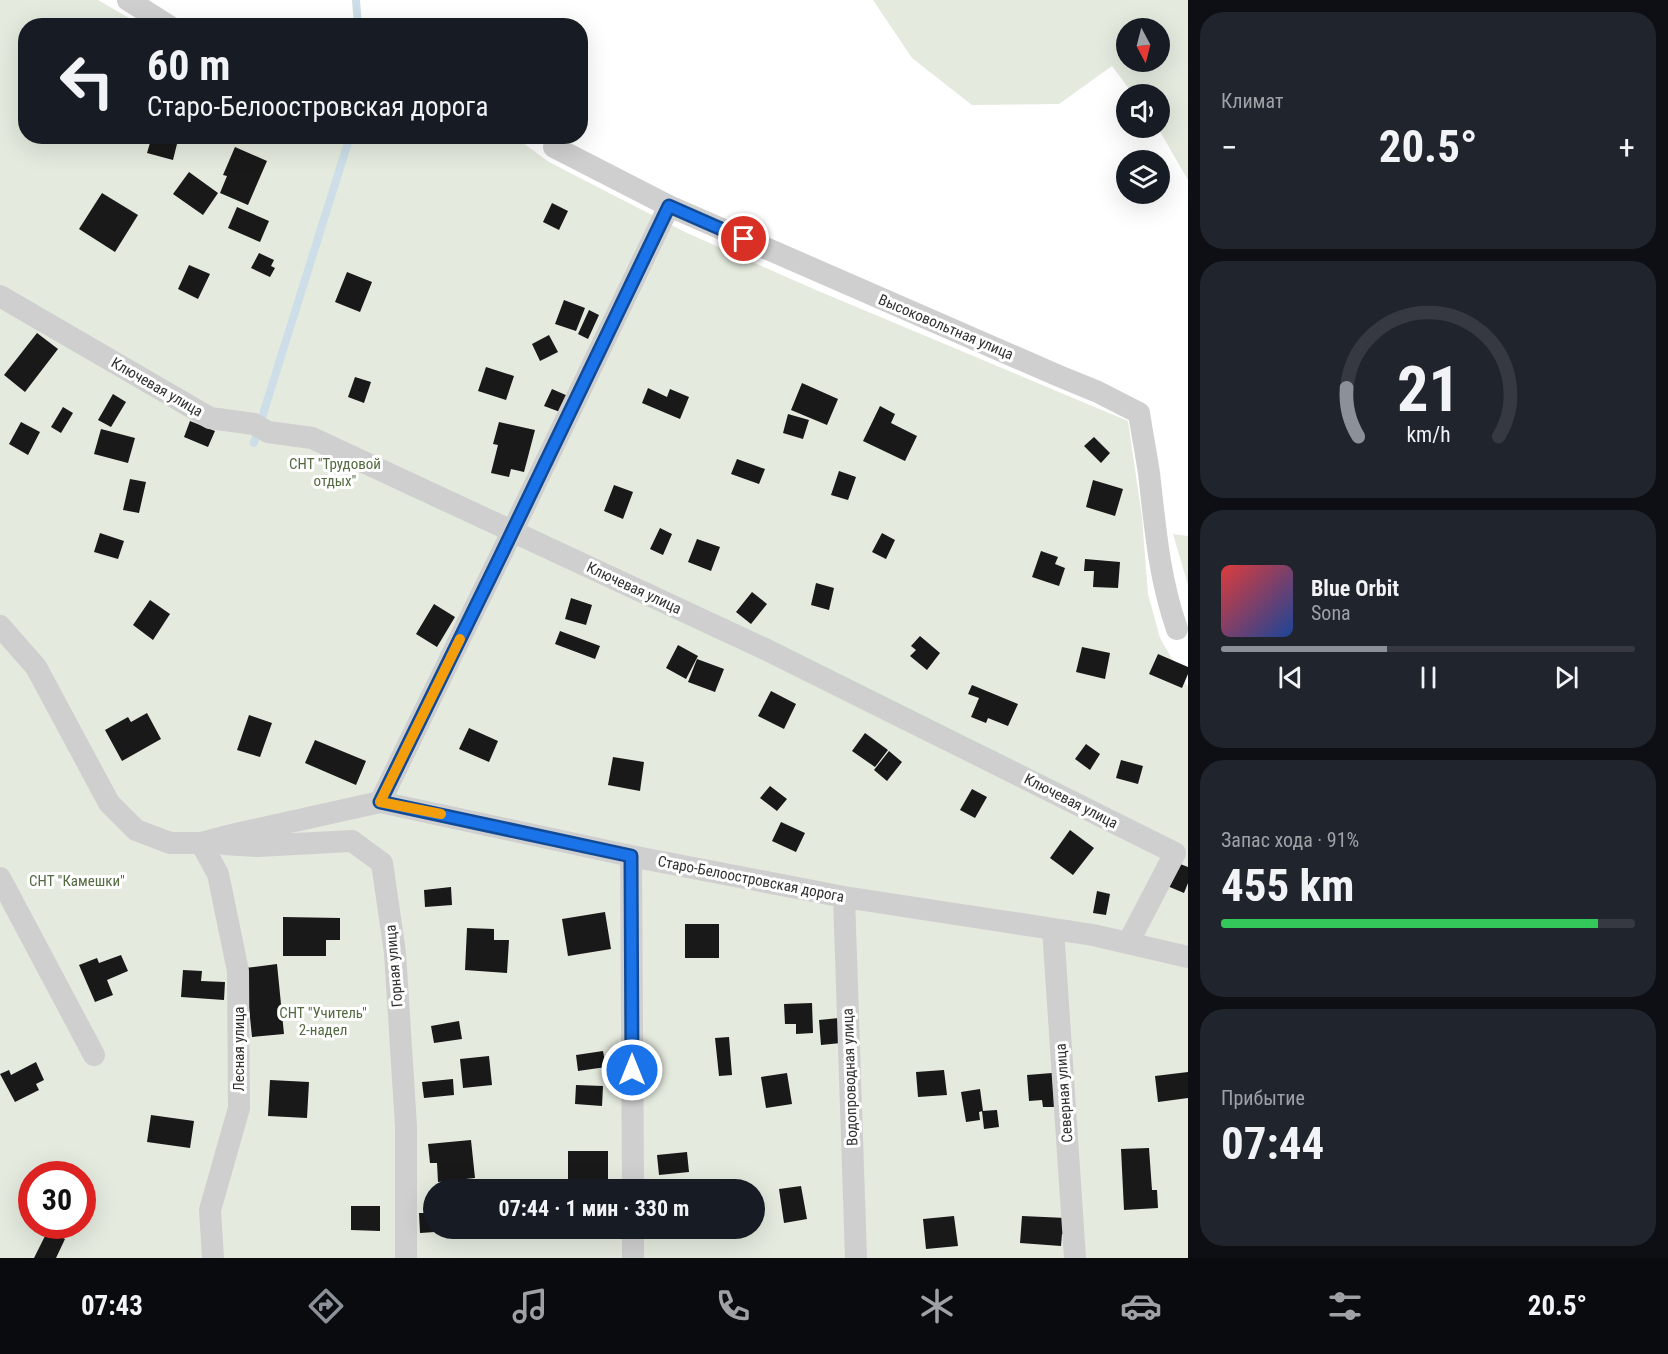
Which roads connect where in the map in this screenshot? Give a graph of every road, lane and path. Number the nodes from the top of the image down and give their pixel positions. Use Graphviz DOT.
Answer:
graph roads {
  1 [pos="128,0"];
  2 [pos="156,18"];
  3 [pos="554,147"];
  4 [pos="669,206"];
  5 [pos="0,296"];
  6 [pos="512,532"];
  7 [pos="0,626"];
  8 [pos="1177,629"];
  9 [pos="380,802"];
  10 [pos="201,843"];
  11 [pos="631,856"];
  12 [pos="0,878"];
  13 [pos="843,897"];
  14 [pos="1053,929"];
  15 [pos="1128,943"];
  16 [pos="1188,957"];
  17 [pos="94,1055"];
  18 [pos="633,1179"];
  19 [pos="633,1239"];
  20 [pos="213,1258"];
  21 [pos="406,1258"];
  22 [pos="633,1258"];
  23 [pos="856,1258"];
  24 [pos="1075,1258"];
  1 -- 2 [label="street"];
  3 -- 4 [label="street, Высоковольтная улица"];
  4 -- 6 [label="street"];
  4 -- 8 [label="street, Высоковольтная улица"];
  5 -- 6 [label="street, Ключевая улица"];
  6 -- 9 [label="street"];
  6 -- 15 [label="street, Ключевая улица"];
  7 -- 10 [label="street, Старо-Белоостровская дорога"];
  9 -- 10 [label="street, Старо-Белоостровская дорога"];
  9 -- 11 [label="street, Старо-Белоостровская дорога"];
  10 -- 20 [label="street, Лесная улица"];
  10 -- 21 [label="street, Горная улица"];
  11 -- 13 [label="street, Старо-Белоостровская дорога"];
  11 -- 18 [label="street"];
  12 -- 17 [label="street"];
  13 -- 14 [label="street, Старо-Белоостровская дорога"];
  13 -- 23 [label="street, Водопроводная улица"];
  14 -- 15 [label="street, Старо-Белоостровская дорога"];
  14 -- 24 [label="street, Северная улица"];
  15 -- 16 [label="street, Старо-Белоостровская дорога"];
  19 -- 22 [label="street"];
}
